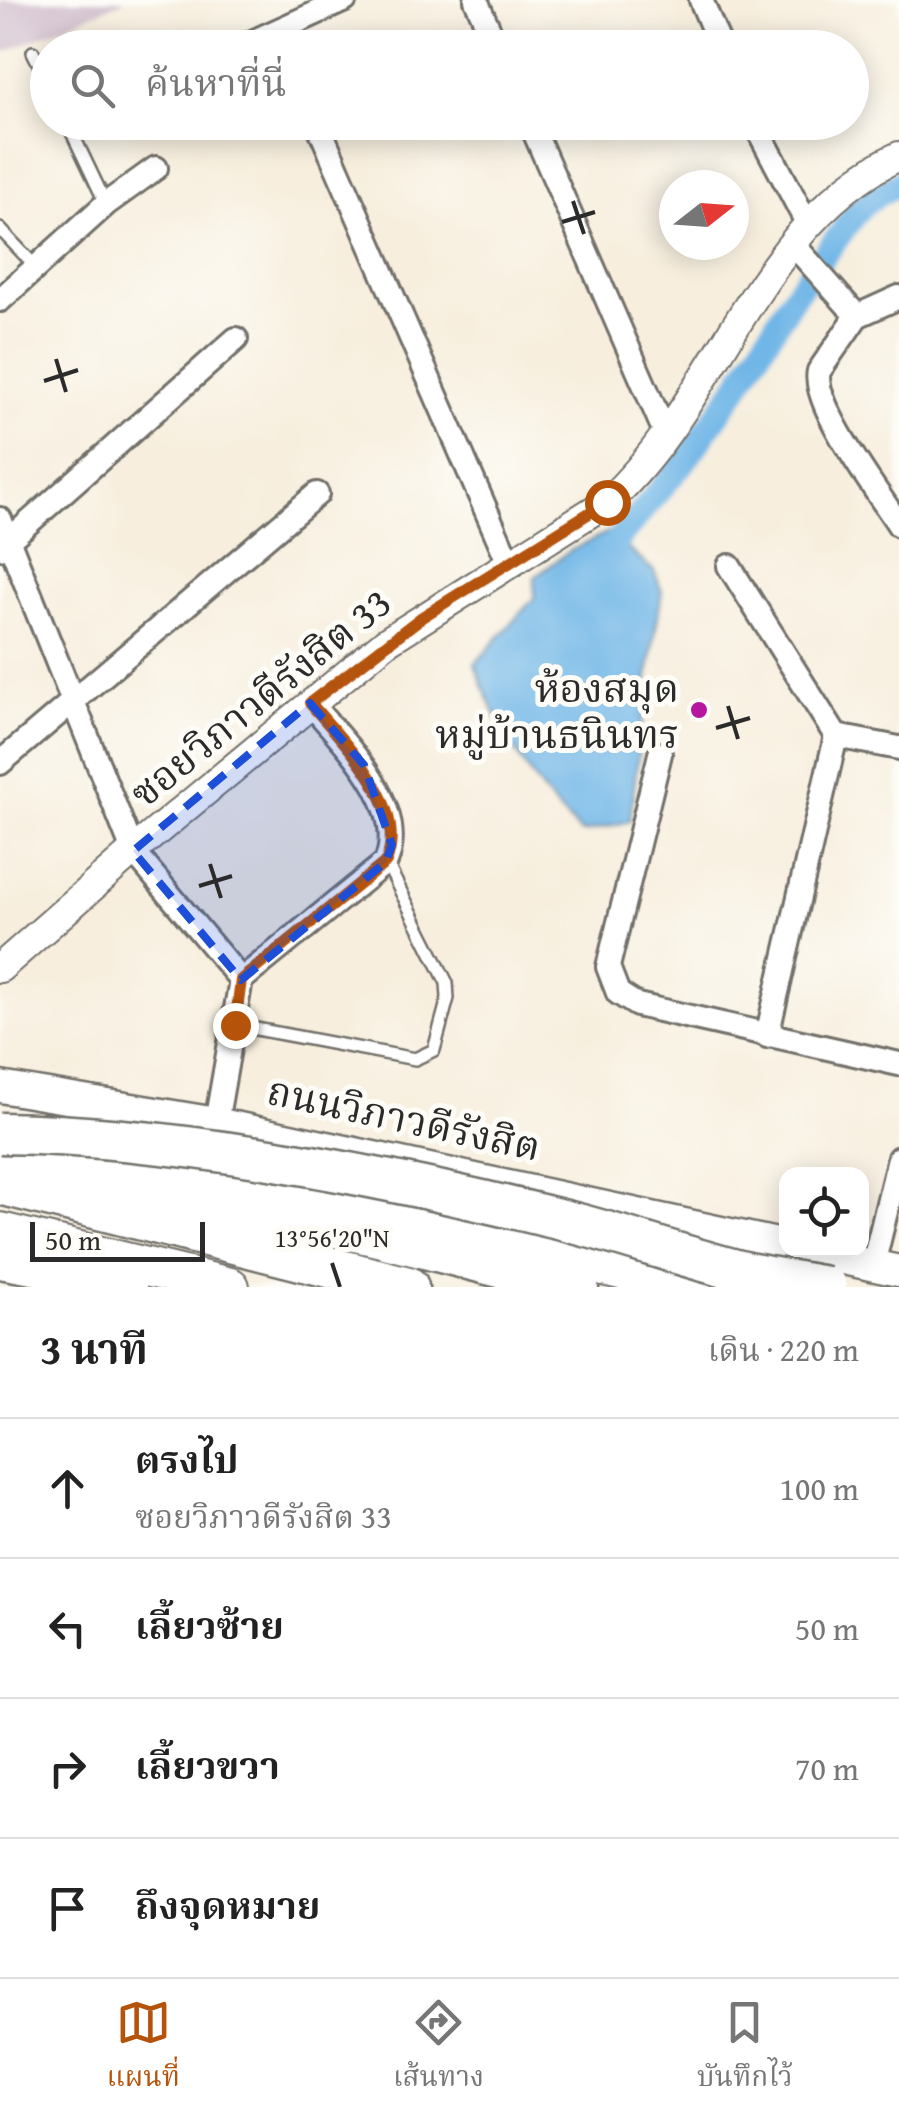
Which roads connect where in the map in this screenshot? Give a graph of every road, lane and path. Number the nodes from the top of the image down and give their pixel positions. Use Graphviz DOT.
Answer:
graph roads {
  1 [pos="344,0"];
  2 [pos="476,0"];
  3 [pos="701,0"];
  4 [pos="296,30"];
  5 [pos="489,30"];
  6 [pos="714,30"];
  7 [pos="76,140"];
  8 [pos="325,140"];
  9 [pos="538,140"];
  10 [pos="761,140"];
  11 [pos="899,156"];
  12 [pos="156,168"];
  13 [pos="106,204"];
  14 [pos="0,228"];
  15 [pos="801,240"];
  16 [pos="35,266"];
  17 [pos="899,297"];
  18 [pos="0,300"];
  19 [pos="849,308"];
  20 [pos="236,339"];
  21 [pos="666,435"];
  22 [pos="317,494"];
  23 [pos="899,525"];
  24 [pos="3,536"];
  25 [pos="509,563"];
  26 [pos="729,566"];
  27 [pos="72,703"];
  28 [pos="310,703"];
  29 [pos="836,736"];
  30 [pos="899,748"];
  31 [pos="660,754"];
  32 [pos="0,763"];
  33 [pos="132,850"];
  34 [pos="386,862"];
  35 [pos="0,968"];
  36 [pos="241,980"];
  37 [pos="235,1025"];
  38 [pos="767,1036"];
  39 [pos="899,1064"];
  40 [pos="6,1091"];
  41 [pos="216,1123"];
  42 [pos="0,1130"];
  43 [pos="0,1149"];
  44 [pos="899,1158"];
  45 [pos="0,1184"];
  46 [pos="0,1232"];
  47 [pos="779,1244"];
  48 [pos="835,1257"];
  49 [pos="0,1263"];
  50 [pos="886,1268"];
  51 [pos="390,1283"];
  52 [pos="131,1287"];
  53 [pos="230,1287"];
  54 [pos="578,1287"];
  55 [pos="694,1287"];
  56 [pos="826,1287"];
  1 -- 4 [label="street"];
  2 -- 5 [label="street"];
  3 -- 6 [label="street"];
  7 -- 13 [label="lane"];
  8 -- 25 [label="street"];
  9 -- 21 [label="street"];
  10 -- 15 [label="street"];
  11 -- 15 [label="street, ซอยวิภาวดีรังสิต 33"];
  12 -- 13 [label="street"];
  13 -- 16 [label="street"];
  14 -- 16 [label="lane"];
  15 -- 19 [label="street"];
  15 -- 21 [label="street, ซอยวิภาวดีรังสิต 33"];
  16 -- 18 [label="street"];
  17 -- 19 [label="street"];
  19 -- 23 [label="street"];
  20 -- 24 [label="street"];
  21 -- 25 [label="street, ซอยวิภาวดีรังสิต 33"];
  22 -- 27 [label="street"];
  24 -- 27 [label="street"];
  25 -- 28 [label="street, ซอยวิภาวดีรังสิต 33"];
  26 -- 29 [label="street"];
  27 -- 32 [label="street"];
  27 -- 33 [label="street"];
  28 -- 33 [label="street, ซอยวิภาวดีรังสิต 33"];
  28 -- 34 [label="street"];
  29 -- 30 [label="street"];
  29 -- 38 [label="street"];
  31 -- 38 [label="street"];
  33 -- 35 [label="street, ซอยวิภาวดีรังสิต 33"];
  33 -- 36 [label="street"];
  34 -- 36 [label="street"];
  34 -- 37 [label="lane"];
  36 -- 37 [label="street"];
  37 -- 41 [label="street"];
  38 -- 39 [label="street"];
  40 -- 41 [label="main road, ถนนวิภาวดีรังสิต"];
  41 -- 47 [label="main road, ถนนวิภาวดีรังสิต"];
  42 -- 55 [label="highway"];
  42 -- 56 [label="highway, bridge"];
  43 -- 54 [label="highway"];
  44 -- 50 [label="street"];
  45 -- 51 [label="highway"];
  46 -- 53 [label="highway"];
  48 -- 50 [label="main road"];
  49 -- 52 [label="main road"];
}
